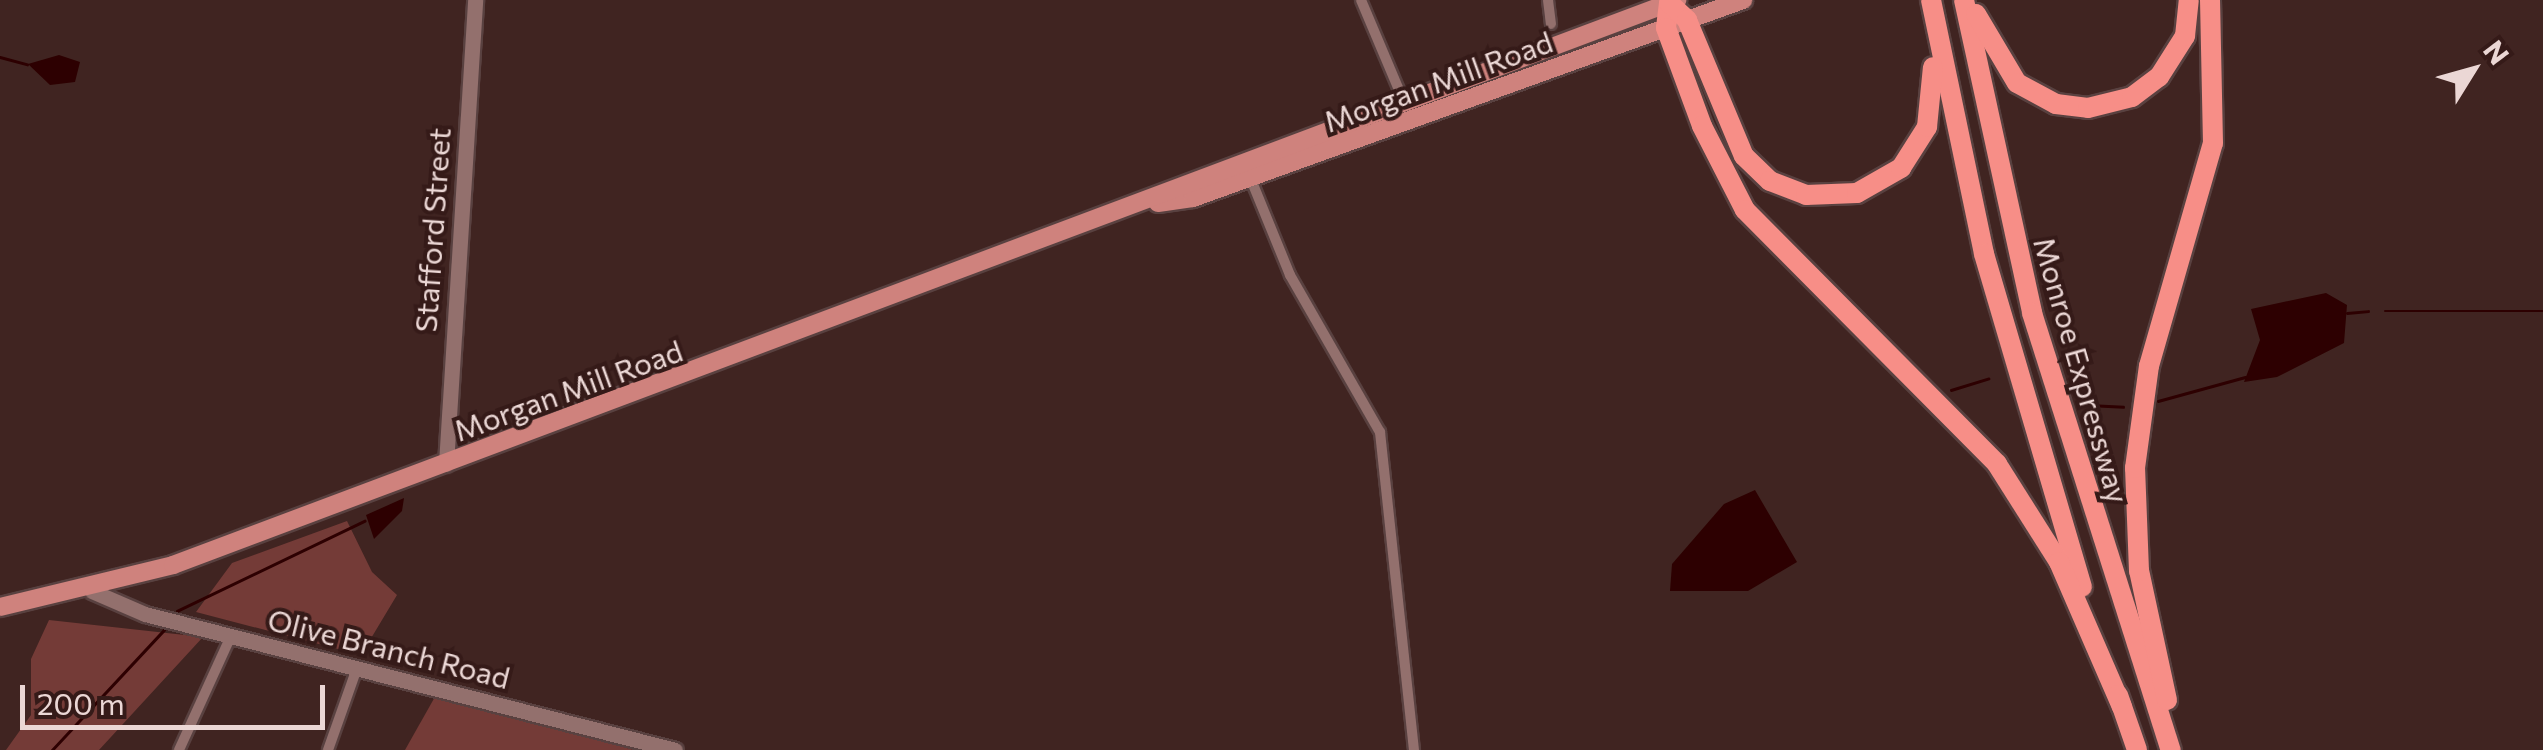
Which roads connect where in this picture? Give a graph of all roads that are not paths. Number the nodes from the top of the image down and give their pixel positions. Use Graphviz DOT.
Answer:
graph roads {
  1 [pos="475,0"];
  2 [pos="1360,0"];
  3 [pos="1548,0"];
  4 [pos="1742,0"];
  5 [pos="1930,0"];
  6 [pos="1968,0"];
  7 [pos="2190,0"];
  8 [pos="2210,0"];
  9 [pos="1673,2"];
  10 [pos="1687,20"];
  11 [pos="1551,24"];
  12 [pos="1666,28"];
  13 [pos="1404,102"];
  14 [pos="1247,170"];
  15 [pos="446,464"];
  16 [pos="92,591"];
  17 [pos="0,607"];
  18 [pos="231,636"];
  19 [pos="357,668"];
  20 [pos="2122,708"];
  21 [pos="179,750"];
  22 [pos="328,750"];
  23 [pos="675,750"];
  24 [pos="1414,750"];
  25 [pos="2136,750"];
  26 [pos="2171,750"];
  27 [pos="2180,750"];
  1 -- 15 [label="street, Stafford Street"];
  2 -- 13 [label="street"];
  3 -- 11 [label="street"];
  4 -- 10 [label="main road, Morgan Mill Road"];
  5 -- 10 [label="highway"];
  5 -- 20 [label="highway, Monroe Expressway"];
  6 -- 7 [label="highway"];
  6 -- 26 [label="highway, Monroe Expressway"];
  8 -- 27 [label="highway"];
  9 -- 10 [label="highway"];
  9 -- 12 [label="highway"];
  9 -- 13 [label="main road, Morgan Mill Road"];
  10 -- 12 [label="main road, Morgan Mill Road"];
  12 -- 14 [label="main road, Morgan Mill Road"];
  12 -- 20 [label="highway"];
  13 -- 14 [label="main road, Morgan Mill Road"];
  14 -- 15 [label="main road, Morgan Mill Road"];
  14 -- 24 [label="street"];
  15 -- 16 [label="main road, Morgan Mill Road"];
  16 -- 17 [label="main road, Morgan Mill Road"];
  16 -- 18 [label="street, Olive Branch Road"];
  18 -- 19 [label="street, Olive Branch Road"];
  18 -- 21 [label="street"];
  19 -- 22 [label="street"];
  19 -- 23 [label="street, Olive Branch Road"];
  20 -- 25 [label="highway, Monroe Expressway"];
}
